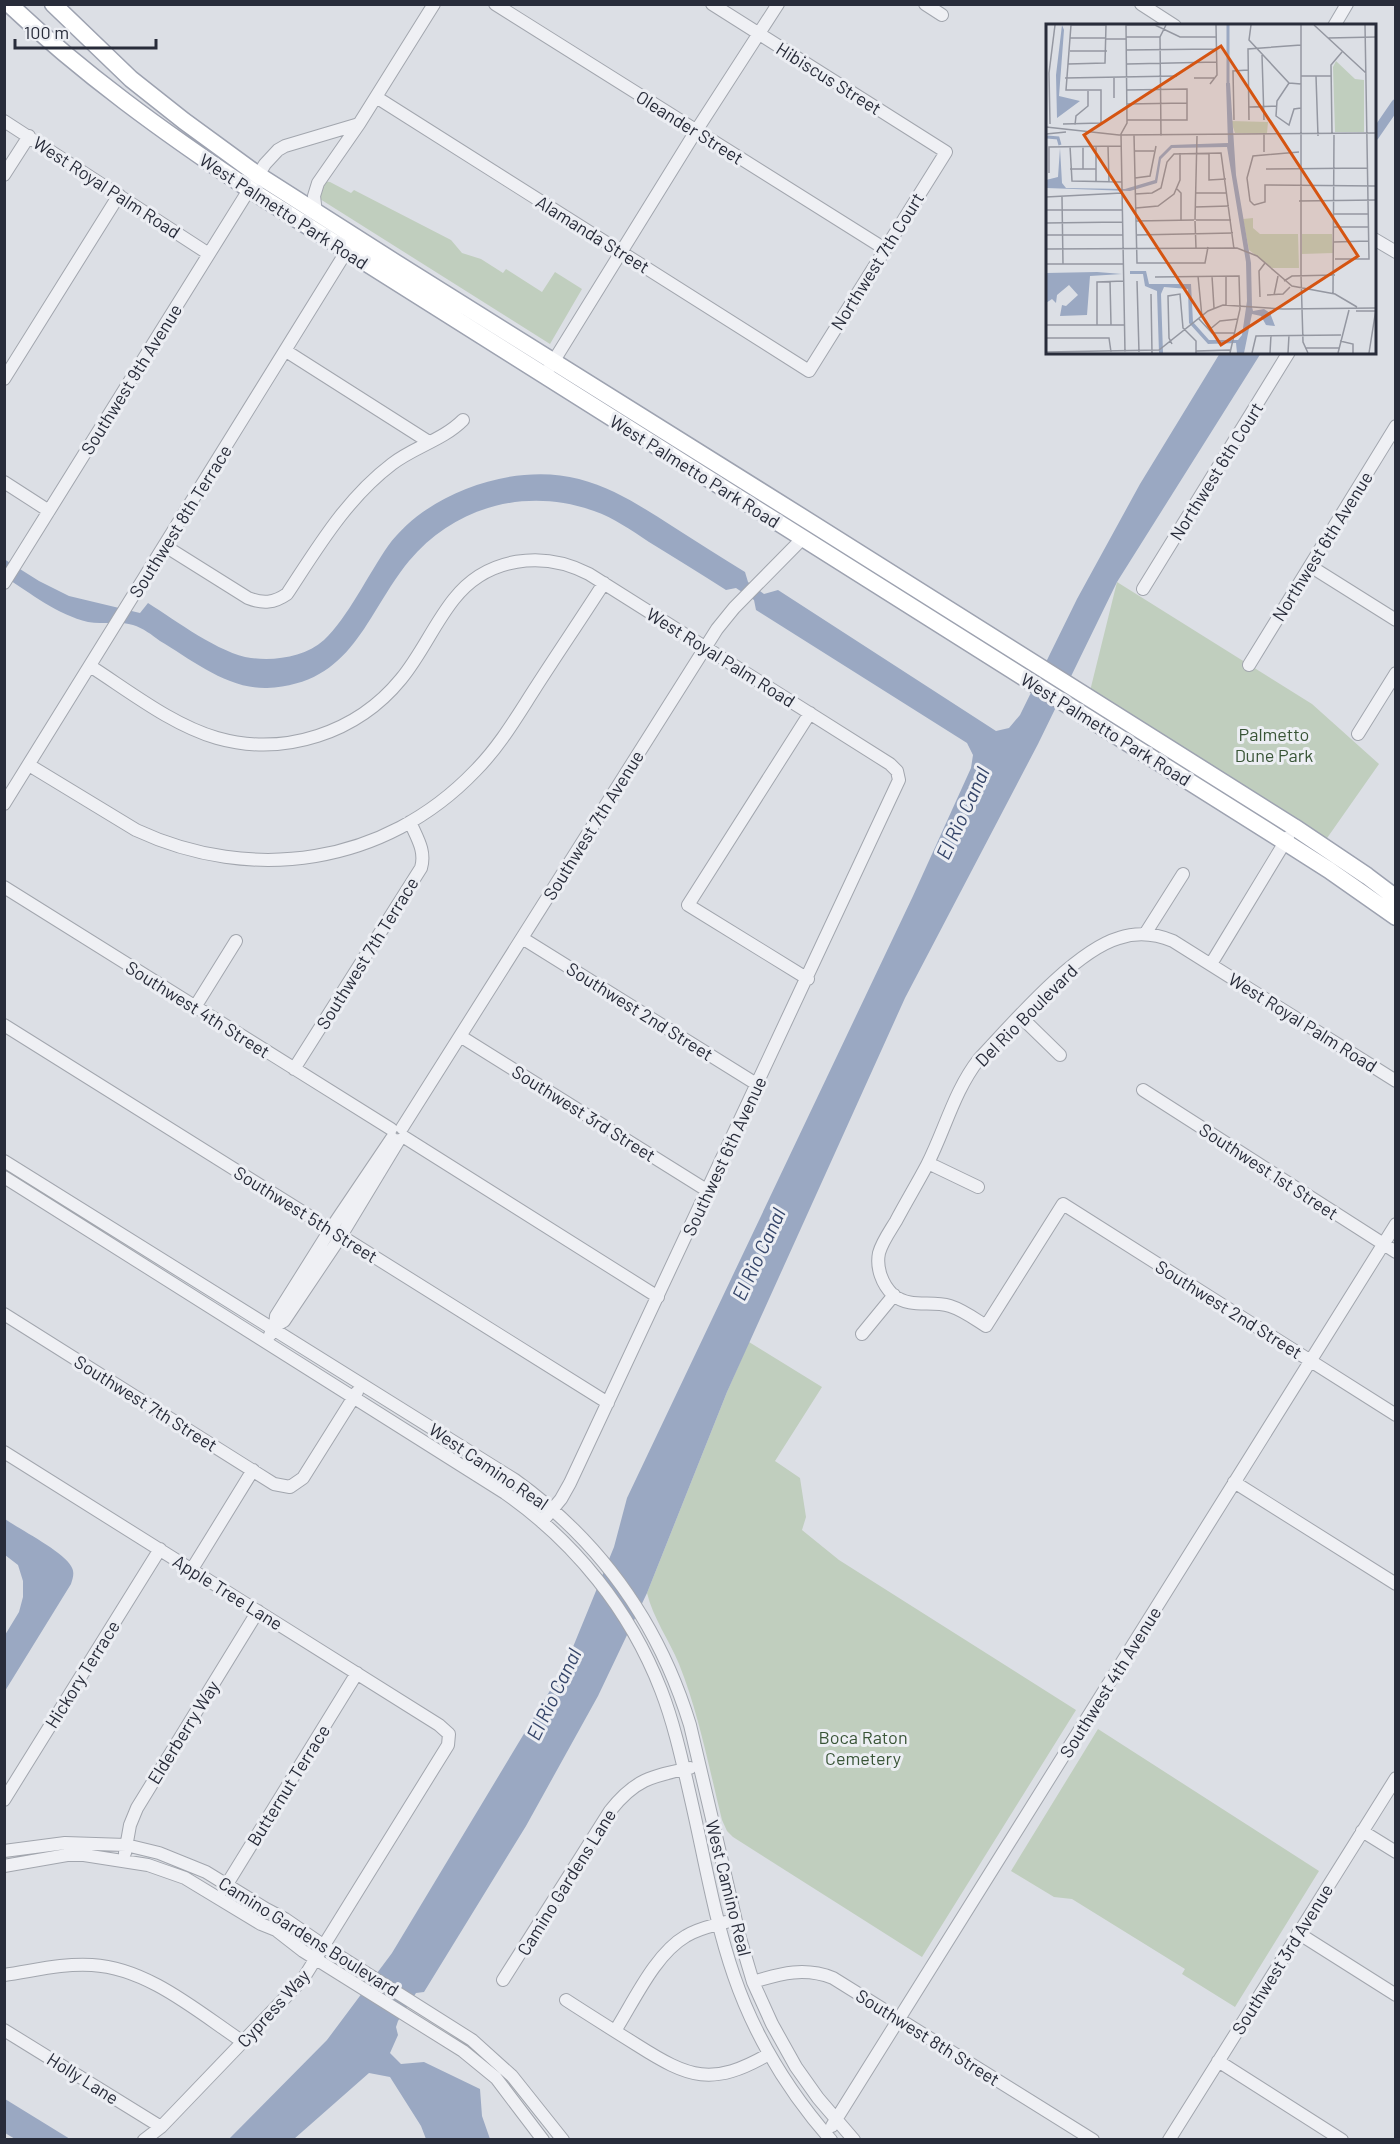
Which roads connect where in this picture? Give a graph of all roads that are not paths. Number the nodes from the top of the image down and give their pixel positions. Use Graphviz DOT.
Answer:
graph roads {
  1 [pos="9,4"];
  2 [pos="53,4"];
  3 [pos="434,4"];
  4 [pos="495,4"];
  5 [pos="712,4"];
  6 [pos="777,4"];
  7 [pos="925,4"];
  8 [pos="1141,4"];
  9 [pos="1347,4"];
  10 [pos="942,15"];
  11 [pos="1172,24"];
  12 [pos="1335,24"];
  13 [pos="759,34"];
  14 [pos="376,97"];
  15 [pos="4,121"];
  16 [pos="359,124"];
  17 [pos="696,131"];
  18 [pos="29,136"];
  19 [pos="946,152"];
  20 [pos="4,175"];
  21 [pos="258,175"];
  22 [pos="249,189"];
  23 [pos="119,195"];
  24 [pos="316,213"];
  25 [pos="1376,240"];
  26 [pos="351,244"];
  27 [pos="885,249"];
  28 [pos="1395,252"];
  29 [pos="622,253"];
  30 [pos="209,254"];
  31 [pos="286,351"];
  32 [pos="1288,354"];
  33 [pos="549,369"];
  34 [pos="809,370"];
  35 [pos="4,380"];
  36 [pos="463,420"];
  37 [pos="1395,426"];
  38 [pos="429,442"];
  39 [pos="4,482"];
  40 [pos="50,511"];
  41 [pos="803,538"];
  42 [pos="165,546"];
  43 [pos="867,558"];
  44 [pos="1310,566"];
  45 [pos="6,581"];
  46 [pos="872,582"];
  47 [pos="604,583"];
  48 [pos="1143,589"];
  49 [pos="933,599"];
  50 [pos="1395,620"];
  51 [pos="705,647"];
  52 [pos="1249,665"];
  53 [pos="90,666"];
  54 [pos="1395,673"];
  55 [pos="810,713"];
  56 [pos="1358,734"];
  57 [pos="29,765"];
  58 [pos="897,784"];
  59 [pos="4,804"];
  60 [pos="410,822"];
  61 [pos="1290,835"];
  62 [pos="1183,874"];
  63 [pos="4,888"];
  64 [pos="1395,898"];
  65 [pos="1395,917"];
  66 [pos="1145,934"];
  67 [pos="522,938"];
  68 [pos="236,940"];
  69 [pos="1210,964"];
  70 [pos="808,979"];
  71 [pos="195,1007"];
  72 [pos="1020,1016"];
  73 [pos="4,1025"];
  74 [pos="460,1036"];
  75 [pos="1060,1055"];
  76 [pos="294,1069"];
  77 [pos="1395,1081"];
  78 [pos="758,1085"];
  79 [pos="1143,1090"];
  80 [pos="397,1134"];
  81 [pos="4,1161"];
  82 [pos="928,1163"];
  83 [pos="4,1177"];
  84 [pos="978,1187"];
  85 [pos="49,1188"];
  86 [pos="708,1191"];
  87 [pos="41,1200"];
  88 [pos="1395,1224"];
  89 [pos="335,1233"];
  90 [pos="1383,1244"];
  91 [pos="1395,1252"];
  92 [pos="894,1295"];
  93 [pos="658,1297"];
  94 [pos="4,1314"];
  95 [pos="274,1328"];
  96 [pos="861,1334"];
  97 [pos="266,1341"];
  98 [pos="1310,1360"];
  99 [pos="362,1384"];
  100 [pos="353,1398"];
  101 [pos="608,1402"];
  102 [pos="1395,1414"];
  103 [pos="4,1452"];
  104 [pos="253,1470"];
  105 [pos="1234,1482"];
  106 [pos="553,1509"];
  107 [pos="542,1522"];
  108 [pos="160,1549"];
  109 [pos="583,1562"];
  110 [pos="605,1563"];
  111 [pos="192,1569"];
  112 [pos="1395,1584"];
  113 [pos="258,1611"];
  114 [pos="357,1673"];
  115 [pos="449,1734"];
  116 [pos="700,1766"];
  117 [pos="684,1769"];
  118 [pos="1395,1778"];
  119 [pos="4,1800"];
  120 [pos="1362,1831"];
  121 [pos="126,1845"];
  122 [pos="4,1851"];
  123 [pos="1395,1852"];
  124 [pos="124,1860"];
  125 [pos="4,1866"];
  126 [pos="227,1884"];
  127 [pos="219,1898"];
  128 [pos="736,1920"];
  129 [pos="720,1924"];
  130 [pos="1299,1933"];
  131 [pos="324,1946"];
  132 [pos="316,1959"];
  133 [pos="4,1975"];
  134 [pos="503,1980"];
  135 [pos="753,1982"];
  136 [pos="1395,1995"];
  137 [pos="566,2000"];
  138 [pos="898,2018"];
  139 [pos="4,2030"];
  140 [pos="615,2031"];
  141 [pos="472,2040"];
  142 [pos="243,2042"];
  143 [pos="463,2051"];
  144 [pos="769,2054"];
  145 [pos="1218,2061"];
  146 [pos="836,2120"];
  147 [pos="161,2127"];
  148 [pos="827,2138"];
  149 [pos="144,2139"];
  150 [pos="543,2139"];
  151 [pos="563,2139"];
  152 [pos="854,2139"];
  153 [pos="1093,2139"];
  154 [pos="1169,2139"];
  155 [pos="1342,2139"];
  1 -- 22 [label="main road, West Palmetto Park Road"];
  2 -- 21 [label="main road, West Palmetto Park Road"];
  3 -- 14 [label="street"];
  4 -- 17 [label="street, Oleander Street"];
  5 -- 13 [label="street, Hibiscus Street"];
  6 -- 13 [label="street"];
  7 -- 10 [label="street"];
  8 -- 11 [label="street"];
  9 -- 12 [label="street"];
  13 -- 17 [label="street"];
  13 -- 19 [label="street, Hibiscus Street"];
  14 -- 16 [label="street"];
  14 -- 29 [label="street, Alamanda Street"];
  15 -- 18 [label="street, West Royal Palm Road"];
  16 -- 21 [label="street, Southwest 9th Avenue"];
  16 -- 24 [label="street"];
  17 -- 27 [label="street, Oleander Street"];
  17 -- 29 [label="street"];
  18 -- 20 [label="street"];
  18 -- 23 [label="street, West Royal Palm Road"];
  19 -- 27 [label="street, Northwest 7th Court"];
  21 -- 22 [label="street, Southwest 9th Avenue"];
  21 -- 24 [label="main road, West Palmetto Park Road"];
  22 -- 26 [label="main road, West Palmetto Park Road"];
  22 -- 30 [label="street, Southwest 9th Avenue"];
  23 -- 30 [label="street, West Royal Palm Road"];
  23 -- 35 [label="street"];
  24 -- 26 [label="main road, West Palmetto Park Road"];
  25 -- 28 [label="street"];
  26 -- 31 [label="street, Southwest 8th Terrace"];
  26 -- 33 [label="main road, West Palmetto Park Road"];
  27 -- 34 [label="street, Northwest 7th Court"];
  29 -- 33 [label="street"];
  29 -- 34 [label="street, Alamanda Street"];
  30 -- 40 [label="street, Southwest 9th Avenue"];
  31 -- 38 [label="street"];
  31 -- 42 [label="street, Southwest 8th Terrace"];
  32 -- 48 [label="street, Northwest 6th Court"];
  33 -- 41 [label="main road, West Palmetto Park Road"];
  33 -- 43 [label="main road, West Palmetto Park Road"];
  36 -- 38 [label="street"];
  37 -- 44 [label="street, Northwest 6th Avenue"];
  38 -- 42 [label="street"];
  39 -- 40 [label="street"];
  40 -- 45 [label="street, Southwest 9th Avenue"];
  41 -- 43 [label="main road"];
  41 -- 46 [label="main road, West Palmetto Park Road"];
  41 -- 51 [label="street, Southwest 7th Avenue"];
  42 -- 53 [label="street, Southwest 8th Terrace"];
  43 -- 49 [label="main road, West Palmetto Park Road"];
  44 -- 50 [label="street"];
  44 -- 52 [label="street, Northwest 6th Avenue"];
  46 -- 49 [label="main road"];
  46 -- 61 [label="main road, West Palmetto Park Road"];
  47 -- 51 [label="street, West Royal Palm Road"];
  47 -- 53 [label="street, West Royal Palm Road"];
  47 -- 60 [label="street"];
  49 -- 61 [label="main road, West Palmetto Park Road"];
  51 -- 55 [label="street, West Royal Palm Road"];
  51 -- 67 [label="street, Southwest 7th Avenue"];
  53 -- 57 [label="street, Southwest 8th Terrace"];
  54 -- 56 [label="street"];
  55 -- 58 [label="street, West Royal Palm Road"];
  55 -- 70 [label="street"];
  57 -- 59 [label="street, Southwest 8th Terrace"];
  57 -- 60 [label="street"];
  58 -- 70 [label="street, Southwest 6th Avenue"];
  60 -- 76 [label="street, Southwest 7th Terrace"];
  61 -- 64 [label="main road, West Palmetto Park Road"];
  61 -- 65 [label="main road, West Palmetto Park Road"];
  61 -- 69 [label="street"];
  62 -- 66 [label="street"];
  63 -- 71 [label="street, Southwest 4th Street"];
  66 -- 69 [label="street, Del Rio Boulevard"];
  66 -- 72 [label="street, Del Rio Boulevard"];
  67 -- 74 [label="street, Southwest 7th Avenue"];
  67 -- 78 [label="street, Southwest 2nd Street"];
  68 -- 71 [label="street"];
  69 -- 77 [label="street, West Royal Palm Road"];
  70 -- 78 [label="street, Southwest 6th Avenue"];
  71 -- 76 [label="street, Southwest 4th Street"];
  72 -- 75 [label="street"];
  72 -- 82 [label="street, Del Rio Boulevard"];
  73 -- 89 [label="street, Southwest 5th Street"];
  74 -- 80 [label="street, Southwest 7th Avenue"];
  74 -- 86 [label="street, Southwest 3rd Street"];
  76 -- 80 [label="street, Southwest 4th Street"];
  78 -- 86 [label="street, Southwest 6th Avenue"];
  79 -- 90 [label="street, Southwest 1st Street"];
  80 -- 89 [label="street, Southwest 7th Avenue"];
  80 -- 93 [label="street, Southwest 4th Street"];
  81 -- 85 [label="street, West Camino Real"];
  82 -- 84 [label="street"];
  82 -- 92 [label="street, Del Rio Boulevard"];
  83 -- 87 [label="street, West Camino Real"];
  85 -- 87 [label="street"];
  85 -- 95 [label="street, West Camino Real"];
  86 -- 93 [label="street, Southwest 6th Avenue"];
  87 -- 97 [label="street, West Camino Real"];
  88 -- 90 [label="street, Southwest 4th Avenue"];
  89 -- 95 [label="street, Southwest 7th Avenue"];
  89 -- 101 [label="street, Southwest 5th Street"];
  90 -- 91 [label="street, Southwest 1st Street"];
  90 -- 98 [label="street, Southwest 4th Avenue"];
  92 -- 96 [label="street"];
  92 -- 98 [label="street, Southwest 2nd Street"];
  93 -- 101 [label="street, Southwest 6th Avenue"];
  94 -- 104 [label="street, Southwest 7th Street"];
  95 -- 97 [label="street, Southwest 7th Avenue"];
  95 -- 99 [label="street, West Camino Real"];
  97 -- 100 [label="street, West Camino Real"];
  98 -- 102 [label="street, Southwest 2nd Street"];
  98 -- 105 [label="street, Southwest 4th Avenue"];
  99 -- 100 [label="street"];
  99 -- 106 [label="street, West Camino Real"];
  100 -- 104 [label="street, Southwest 7th Street"];
  100 -- 107 [label="street, West Camino Real"];
  101 -- 106 [label="street, Southwest 6th Avenue"];
  103 -- 108 [label="street, Apple Tree Lane"];
  104 -- 111 [label="street"];
  105 -- 112 [label="street"];
  105 -- 138 [label="street, Southwest 4th Avenue"];
  106 -- 107 [label="street, Southwest 6th Avenue"];
  106 -- 110 [label="street, West Camino Real"];
  107 -- 109 [label="street, West Camino Real"];
  108 -- 111 [label="street, Apple Tree Lane"];
  108 -- 119 [label="street, Hickory Terrace"];
  109 -- 110 [label="street"];
  109 -- 117 [label="street, West Camino Real"];
  110 -- 116 [label="street, West Camino Real"];
  111 -- 113 [label="street, Apple Tree Lane"];
  113 -- 114 [label="street, Apple Tree Lane"];
  113 -- 121 [label="street, Elderberry Way"];
  114 -- 115 [label="street, Apple Tree Lane"];
  114 -- 126 [label="street, Butternut Terrace"];
  115 -- 131 [label="street, Cypress Way"];
  116 -- 117 [label="street, Camino Gardens Lane"];
  116 -- 128 [label="street, West Camino Real"];
  117 -- 129 [label="street, West Camino Real"];
  117 -- 134 [label="street, Camino Gardens Lane"];
  118 -- 120 [label="street, Southwest 3rd Avenue"];
  120 -- 123 [label="street"];
  120 -- 130 [label="street, Southwest 3rd Avenue"];
  121 -- 122 [label="street, Camino Gardens Boulevard"];
  121 -- 124 [label="street, Elderberry Way"];
  121 -- 126 [label="street, Camino Gardens Boulevard"];
  124 -- 125 [label="street, Camino Gardens Boulevard"];
  124 -- 127 [label="street, Camino Gardens Boulevard"];
  126 -- 127 [label="street, Butternut Terrace"];
  126 -- 131 [label="street, Camino Gardens Boulevard"];
  127 -- 132 [label="street, Camino Gardens Boulevard"];
  128 -- 129 [label="street"];
  128 -- 135 [label="street, West Camino Real"];
  129 -- 140 [label="street"];
  129 -- 144 [label="street, West Camino Real"];
  130 -- 136 [label="street"];
  130 -- 145 [label="street, Southwest 3rd Avenue"];
  131 -- 132 [label="street, Cypress Way"];
  131 -- 141 [label="street, Camino Gardens Boulevard"];
  132 -- 142 [label="street, Cypress Way"];
  132 -- 143 [label="street, Camino Gardens Boulevard"];
  133 -- 142 [label="street"];
  135 -- 138 [label="street, Southwest 8th Street"];
  135 -- 146 [label="street, West Camino Real"];
  137 -- 140 [label="street"];
  138 -- 146 [label="street, Southwest 4th Avenue"];
  138 -- 153 [label="street, Southwest 8th Street"];
  139 -- 147 [label="street, Holly Lane"];
  140 -- 144 [label="street"];
  141 -- 143 [label="street"];
  141 -- 151 [label="street, Camino Gardens Boulevard"];
  142 -- 147 [label="street, Cypress Way"];
  143 -- 150 [label="street, Camino Gardens Boulevard"];
  144 -- 148 [label="street, West Camino Real"];
  145 -- 154 [label="street, Southwest 3rd Avenue"];
  145 -- 155 [label="street"];
  146 -- 148 [label="street, Southwest 4th Avenue"];
  146 -- 152 [label="street, West Camino Real"];
  147 -- 149 [label="street, Cypress Way"];
}
